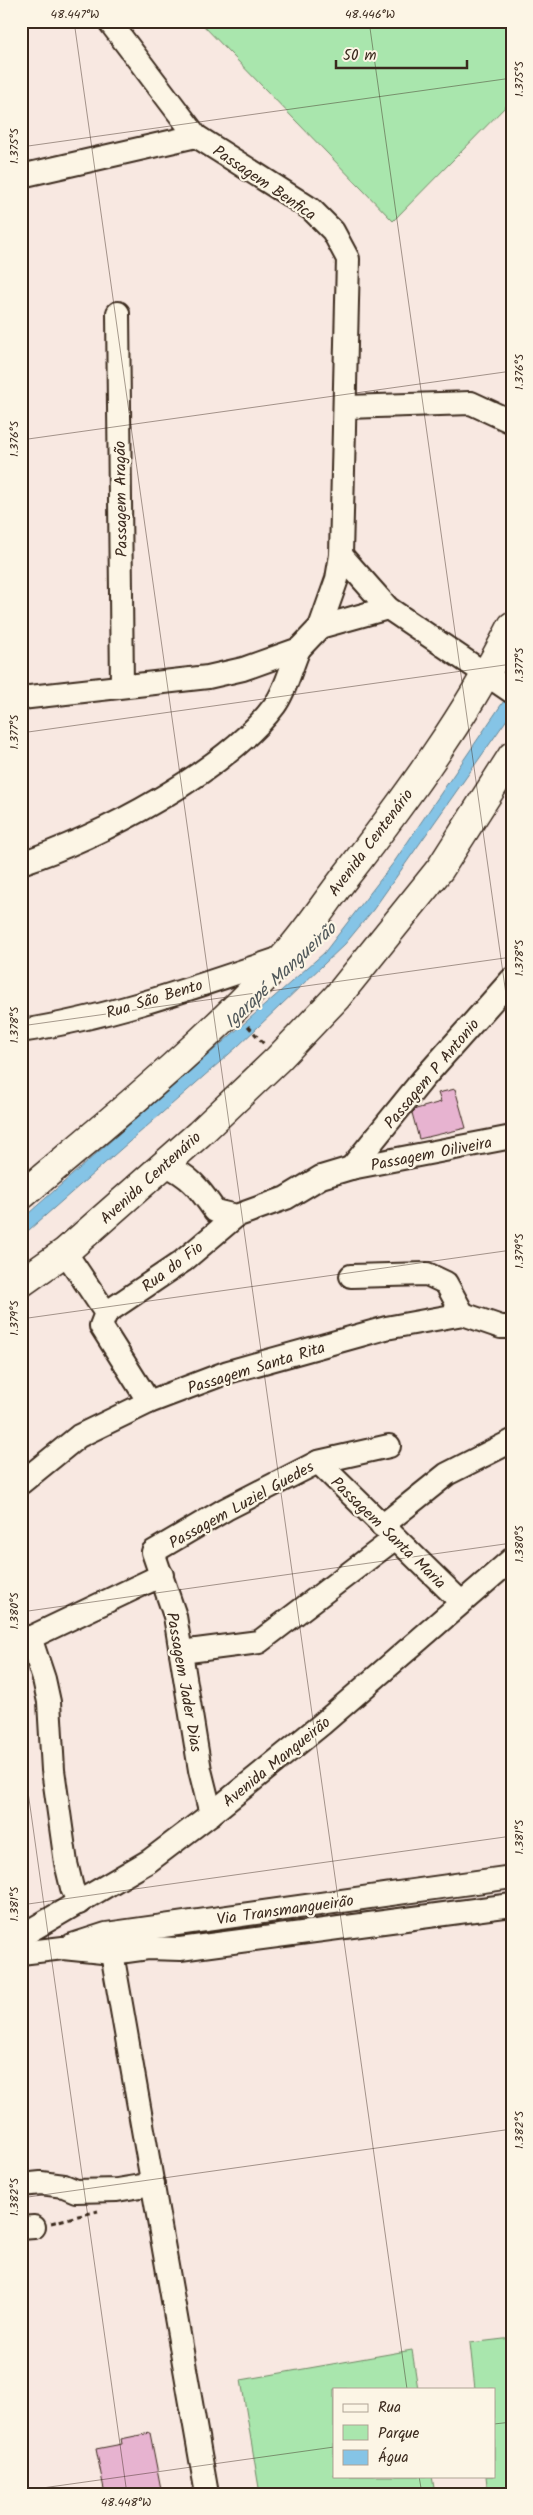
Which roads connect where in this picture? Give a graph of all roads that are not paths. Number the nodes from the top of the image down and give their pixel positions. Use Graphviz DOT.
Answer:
graph roads {
  1 [pos="110,21"];
  2 [pos="196,136"];
  3 [pos="21,176"];
  4 [pos="118,313"];
  5 [pos="346,407"];
  6 [pos="512,422"];
  7 [pos="342,555"];
  8 [pos="388,608"];
  9 [pos="512,626"];
  10 [pos="320,627"];
  11 [pos="299,649"];
  12 [pos="498,683"];
  13 [pos="122,686"];
  14 [pos="21,698"];
  15 [pos="512,756"];
  16 [pos="21,863"];
  17 [pos="284,957"];
  18 [pos="512,979"];
  19 [pos="21,1031"];
  20 [pos="512,1137"];
  21 [pos="164,1164"];
  22 [pos="351,1168"];
  23 [pos="21,1196"];
  24 [pos="236,1216"];
  25 [pos="65,1252"];
  26 [pos="350,1276"];
  27 [pos="21,1283"];
  28 [pos="106,1313"];
  29 [pos="463,1314"];
  30 [pos="512,1327"];
  31 [pos="149,1402"];
  32 [pos="512,1441"];
  33 [pos="389,1446"];
  34 [pos="318,1462"];
  35 [pos="21,1482"];
  36 [pos="388,1532"];
  37 [pos="154,1552"];
  38 [pos="512,1558"];
  39 [pos="162,1575"];
  40 [pos="462,1602"];
  41 [pos="26,1640"];
  42 [pos="181,1652"];
  43 [pos="212,1814"];
  44 [pos="512,1877"];
  45 [pos="79,1903"];
  46 [pos="512,1905"];
  47 [pos="21,1936"];
  48 [pos="59,1949"];
  49 [pos="21,1953"];
  50 [pos="112,1953"];
  51 [pos="153,2184"];
  52 [pos="21,2186"];
  53 [pos="207,2494"];
  1 -- 2 [label="street"];
  2 -- 3 [label="street, Passagem Benfica"];
  2 -- 5 [label="street, Passagem Benfica"];
  4 -- 13 [label="street, Passagem Aragão"];
  5 -- 6 [label="street"];
  5 -- 7 [label="street, Passagem Benfica"];
  7 -- 8 [label="street"];
  7 -- 10 [label="street, Passagem Benfica"];
  8 -- 10 [label="street"];
  8 -- 12 [label="street"];
  9 -- 12 [label="main road, Avenida Centenário"];
  10 -- 11 [label="street"];
  11 -- 13 [label="street"];
  11 -- 16 [label="street"];
  12 -- 17 [label="main road, Avenida Centenário"];
  13 -- 14 [label="street"];
  15 -- 21 [label="main road, Avenida Centenário"];
  17 -- 19 [label="street, Rua São Bento"];
  17 -- 23 [label="main road, Avenida Centenário"];
  18 -- 22 [label="street, Passagem P Antonio"];
  20 -- 22 [label="street, Passagem Oiliveira"];
  21 -- 24 [label="street"];
  21 -- 25 [label="main road, Avenida Centenário"];
  22 -- 24 [label="street, Passagem Oiliveira"];
  24 -- 28 [label="street, Rua do Fio"];
  25 -- 27 [label="main road, Avenida Centenário"];
  25 -- 28 [label="street"];
  26 -- 29 [label="street"];
  28 -- 31 [label="street"];
  29 -- 30 [label="street, Passagem Santa Rita"];
  29 -- 31 [label="street, Passagem Santa Rita"];
  31 -- 35 [label="street, Passagem Santa Rita"];
  32 -- 36 [label="street"];
  33 -- 34 [label="street, Passagem Luziel Guedes"];
  34 -- 36 [label="street, Passagem Santa Maria"];
  34 -- 37 [label="street, Passagem Luziel Guedes"];
  36 -- 40 [label="street, Passagem Santa Maria"];
  36 -- 42 [label="street"];
  37 -- 39 [label="street, Passagem Jader Dias"];
  38 -- 40 [label="street, Avenida Mangueirão"];
  39 -- 41 [label="street"];
  39 -- 42 [label="street, Passagem Jader Dias"];
  40 -- 43 [label="street, Avenida Mangueirão"];
  41 -- 45 [label="street"];
  42 -- 43 [label="street, Passagem Jader Dias"];
  43 -- 45 [label="street, Avenida Mangueirão"];
  44 -- 48 [label="street, Via Transmangueirão"];
  45 -- 47 [label="street, Avenida Mangueirão"];
  46 -- 50 [label="street, Via Transmangueirão"];
  48 -- 49 [label="street, Via Transmangueirão"];
  48 -- 50 [label="street, Via Transmangueirão"];
  50 -- 51 [label="street"];
  51 -- 52 [label="street"];
  51 -- 53 [label="street"];
}
